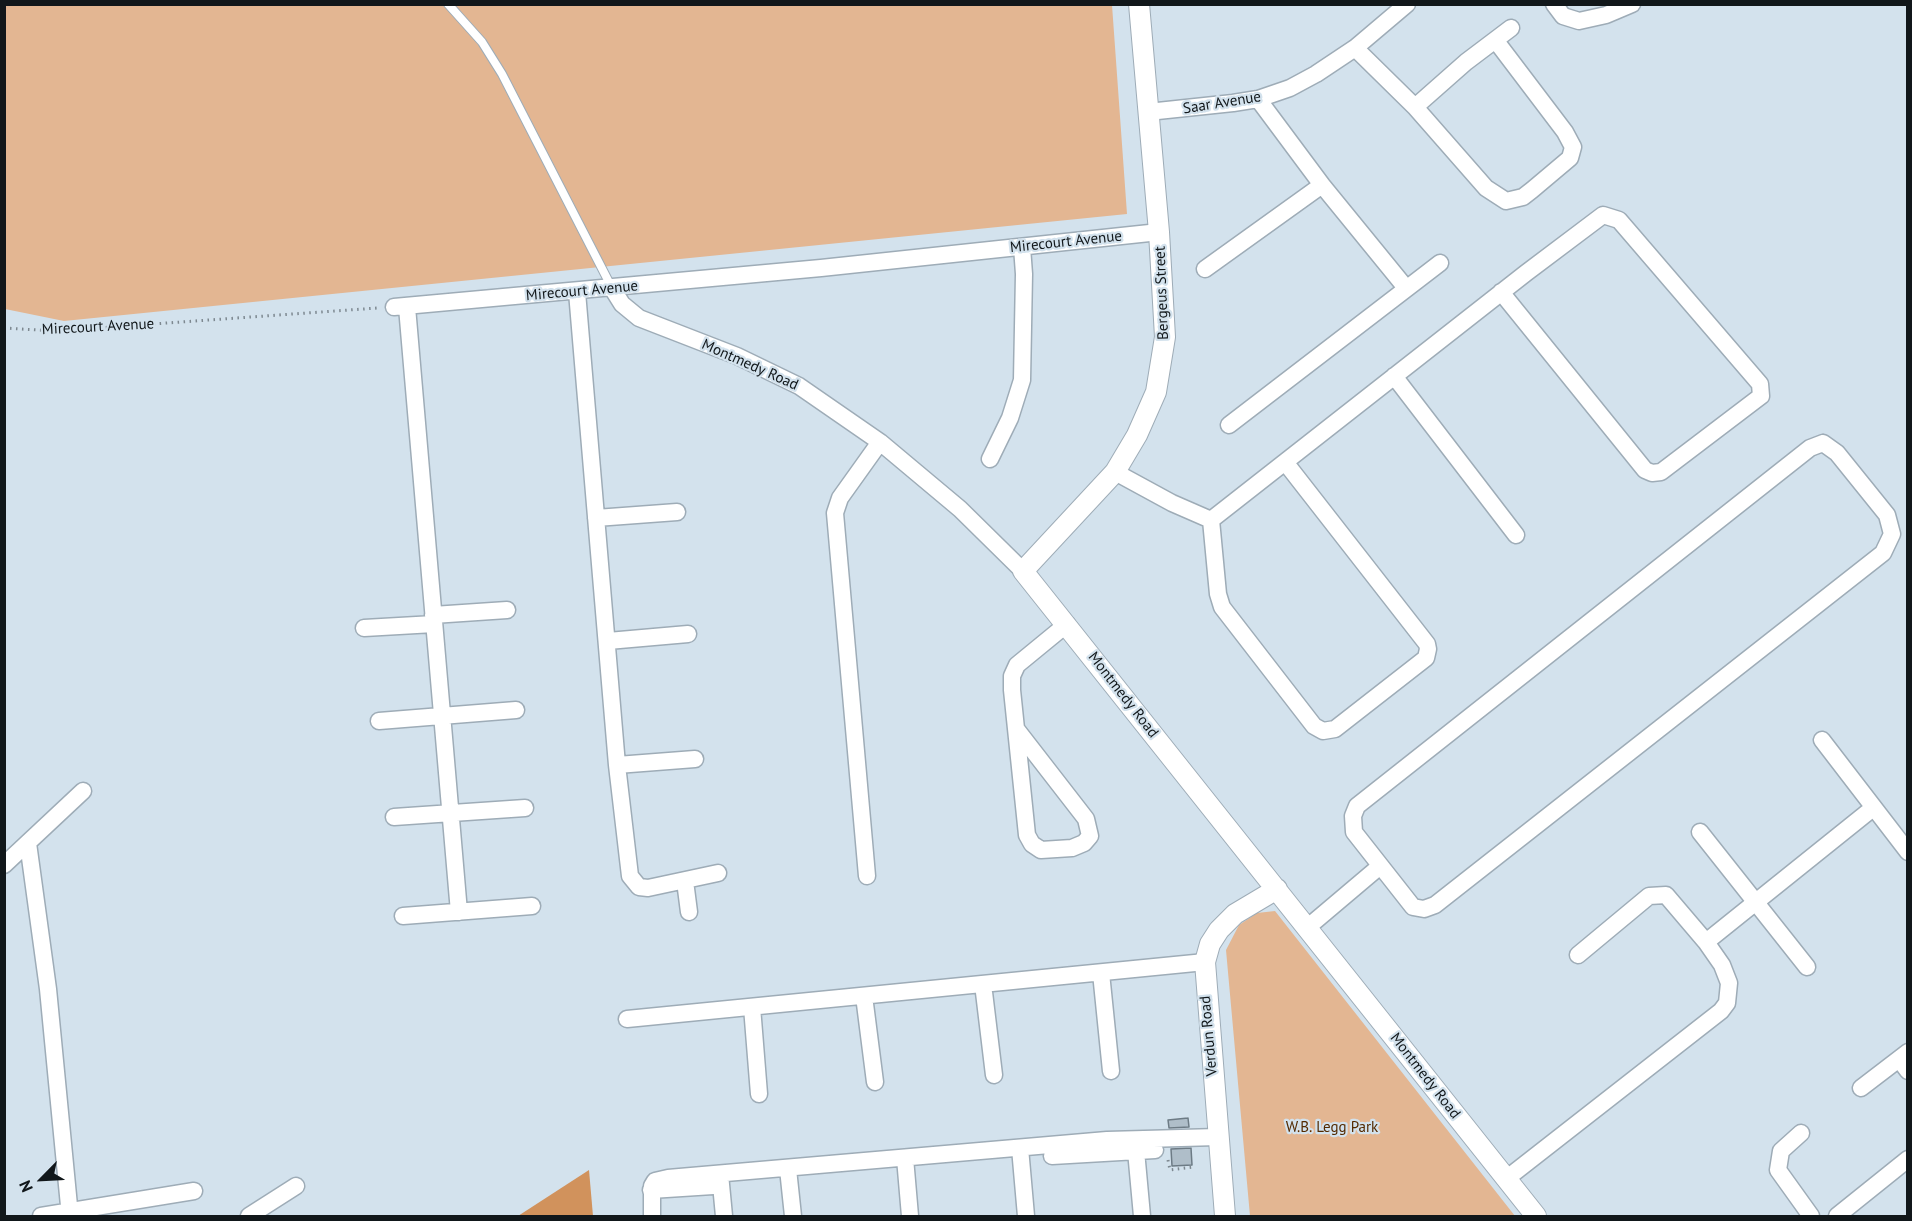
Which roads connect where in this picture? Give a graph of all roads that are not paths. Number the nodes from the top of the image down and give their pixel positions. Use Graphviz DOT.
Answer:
graph roads {
  1 [pos="448,4"];
  2 [pos="1139,4"];
  3 [pos="1400,4"];
  4 [pos="1407,4"];
  5 [pos="1554,4"];
  6 [pos="1632,4"];
  7 [pos="1377,28"];
  8 [pos="1511,28"];
  9 [pos="1496,41"];
  10 [pos="1355,48"];
  11 [pos="1258,99"];
  12 [pos="1415,107"];
  13 [pos="1148,112"];
  14 [pos="1322,185"];
  15 [pos="1159,232"];
  16 [pos="1022,247"];
  17 [pos="1440,263"];
  18 [pos="1205,270"];
  19 [pos="612,288"];
  20 [pos="1406,288"];
  21 [pos="577,292"];
  22 [pos="1502,292"];
  23 [pos="1394,376"];
  24 [pos="1229,425"];
  25 [pos="880,442"];
  26 [pos="990,459"];
  27 [pos="1285,462"];
  28 [pos="1115,472"];
  29 [pos="677,512"];
  30 [pos="596,518"];
  31 [pos="1211,520"];
  32 [pos="1516,535"];
  33 [pos="1023,571"];
  34 [pos="507,610"];
  35 [pos="434,619"];
  36 [pos="1067,624"];
  37 [pos="364,628"];
  38 [pos="688,634"];
  39 [pos="608,641"];
  40 [pos="516,710"];
  41 [pos="442,716"];
  42 [pos="379,721"];
  43 [pos="1017,730"];
  44 [pos="1821,740"];
  45 [pos="695,759"];
  46 [pos="617,765"];
  47 [pos="83,791"];
  48 [pos="525,808"];
  49 [pos="1873,808"];
  50 [pos="450,813"];
  51 [pos="394,817"];
  52 [pos="1700,832"];
  53 [pos="28,843"];
  54 [pos="1908,852"];
  55 [pos="4,865"];
  56 [pos="1380,867"];
  57 [pos="718,873"];
  58 [pos="867,876"];
  59 [pos="685,880"];
  60 [pos="1277,889"];
  61 [pos="1755,902"];
  62 [pos="532,906"];
  63 [pos="459,912"];
  64 [pos="689,912"];
  65 [pos="403,916"];
  66 [pos="1308,927"];
  67 [pos="1706,942"];
  68 [pos="1578,955"];
  69 [pos="1205,962"];
  70 [pos="1807,967"];
  71 [pos="1101,973"];
  72 [pos="983,984"];
  73 [pos="864,996"];
  74 [pos="752,1007"];
  75 [pos="627,1019"];
  76 [pos="1905,1060"];
  77 [pos="1111,1071"];
  78 [pos="994,1075"];
  79 [pos="875,1082"];
  80 [pos="1861,1088"];
  81 [pos="759,1094"];
  82 [pos="1802,1133"];
  83 [pos="1218,1142"];
  84 [pos="1136,1145"];
  85 [pos="1020,1153"];
  86 [pos="1908,1159"];
  87 [pos="905,1163"];
  88 [pos="788,1174"];
  89 [pos="721,1179"];
  90 [pos="1506,1179"];
  91 [pos="296,1186"];
  92 [pos="194,1191"];
  93 [pos="70,1214"];
  94 [pos="41,1216"];
  95 [pos="249,1216"];
  96 [pos="651,1216"];
  97 [pos="724,1216"];
  98 [pos="793,1216"];
  99 [pos="910,1216"];
  100 [pos="1026,1216"];
  101 [pos="1142,1216"];
  102 [pos="1225,1216"];
  103 [pos="1536,1216"];
  104 [pos="1811,1216"];
  105 [pos="1837,1216"];
  1 -- 19 [label="lane"];
  2 -- 13 [label="street, Bergeus Street"];
  3 -- 7 [label="lane"];
  4 -- 7 [label="street, Saar Avenue"];
  5 -- 6 [label="street"];
  7 -- 10 [label="street, Saar Avenue"];
  8 -- 9 [label="street"];
  9 -- 12 [label="street"];
  9 -- 12 [label="street"];
  10 -- 11 [label="street, Saar Avenue"];
  10 -- 12 [label="street"];
  11 -- 13 [label="street, Saar Avenue"];
  11 -- 14 [label="street"];
  13 -- 15 [label="street, Bergeus Street"];
  14 -- 18 [label="street"];
  14 -- 20 [label="street"];
  15 -- 16 [label="street, Mirecourt Avenue"];
  15 -- 28 [label="street, Bergeus Street"];
  16 -- 19 [label="street, Mirecourt Avenue"];
  16 -- 26 [label="street"];
  17 -- 20 [label="street"];
  19 -- 21 [label="street, Mirecourt Avenue"];
  19 -- 25 [label="street, Montmedy Road"];
  20 -- 24 [label="street"];
  21 -- 30 [label="street"];
  21 -- 35 [label="street, Mirecourt Avenue"];
  22 -- 22 [label="street"];
  22 -- 23 [label="street"];
  23 -- 27 [label="street"];
  23 -- 32 [label="street"];
  25 -- 33 [label="street, Montmedy Road"];
  25 -- 58 [label="street"];
  27 -- 31 [label="street"];
  27 -- 31 [label="street"];
  28 -- 31 [label="street"];
  28 -- 33 [label="street, Bergeus Street"];
  29 -- 30 [label="street"];
  30 -- 39 [label="street"];
  33 -- 36 [label="street, Montmedy Road"];
  34 -- 35 [label="street"];
  35 -- 37 [label="street"];
  35 -- 41 [label="street"];
  36 -- 43 [label="street"];
  36 -- 60 [label="street, Montmedy Road"];
  38 -- 39 [label="street"];
  39 -- 46 [label="street"];
  40 -- 41 [label="street"];
  41 -- 42 [label="street"];
  41 -- 50 [label="street"];
  43 -- 43 [label="street"];
  44 -- 49 [label="street"];
  45 -- 46 [label="street"];
  46 -- 59 [label="street"];
  47 -- 53 [label="street"];
  48 -- 50 [label="street"];
  49 -- 54 [label="street"];
  49 -- 61 [label="street"];
  50 -- 51 [label="street"];
  50 -- 63 [label="street"];
  52 -- 61 [label="street"];
  53 -- 55 [label="street"];
  53 -- 93 [label="street"];
  56 -- 56 [label="street"];
  56 -- 66 [label="street"];
  57 -- 59 [label="street"];
  59 -- 64 [label="street"];
  60 -- 66 [label="street, Montmedy Road"];
  60 -- 69 [label="street, Verdun Road"];
  61 -- 67 [label="street"];
  61 -- 70 [label="street"];
  62 -- 63 [label="street"];
  63 -- 65 [label="street"];
  66 -- 90 [label="street, Montmedy Road"];
  67 -- 68 [label="street"];
  67 -- 90 [label="street"];
  69 -- 71 [label="street"];
  69 -- 83 [label="street, Verdun Road"];
  71 -- 72 [label="street"];
  71 -- 77 [label="street"];
  72 -- 73 [label="street"];
  72 -- 78 [label="street"];
  73 -- 74 [label="street"];
  73 -- 79 [label="street"];
  74 -- 75 [label="street"];
  74 -- 81 [label="street"];
  76 -- 80 [label="street"];
  82 -- 104 [label="street"];
  83 -- 84 [label="street"];
  83 -- 84 [label="street"];
  83 -- 102 [label="street, Verdun Road"];
  84 -- 85 [label="street"];
  84 -- 101 [label="street"];
  85 -- 87 [label="street"];
  85 -- 100 [label="street"];
  86 -- 105 [label="street"];
  87 -- 88 [label="street"];
  87 -- 99 [label="street"];
  88 -- 89 [label="street"];
  88 -- 98 [label="street"];
  89 -- 96 [label="street"];
  89 -- 97 [label="street"];
  90 -- 103 [label="street, Montmedy Road"];
  91 -- 95 [label="street"];
  92 -- 93 [label="street"];
  93 -- 94 [label="street"];
}
